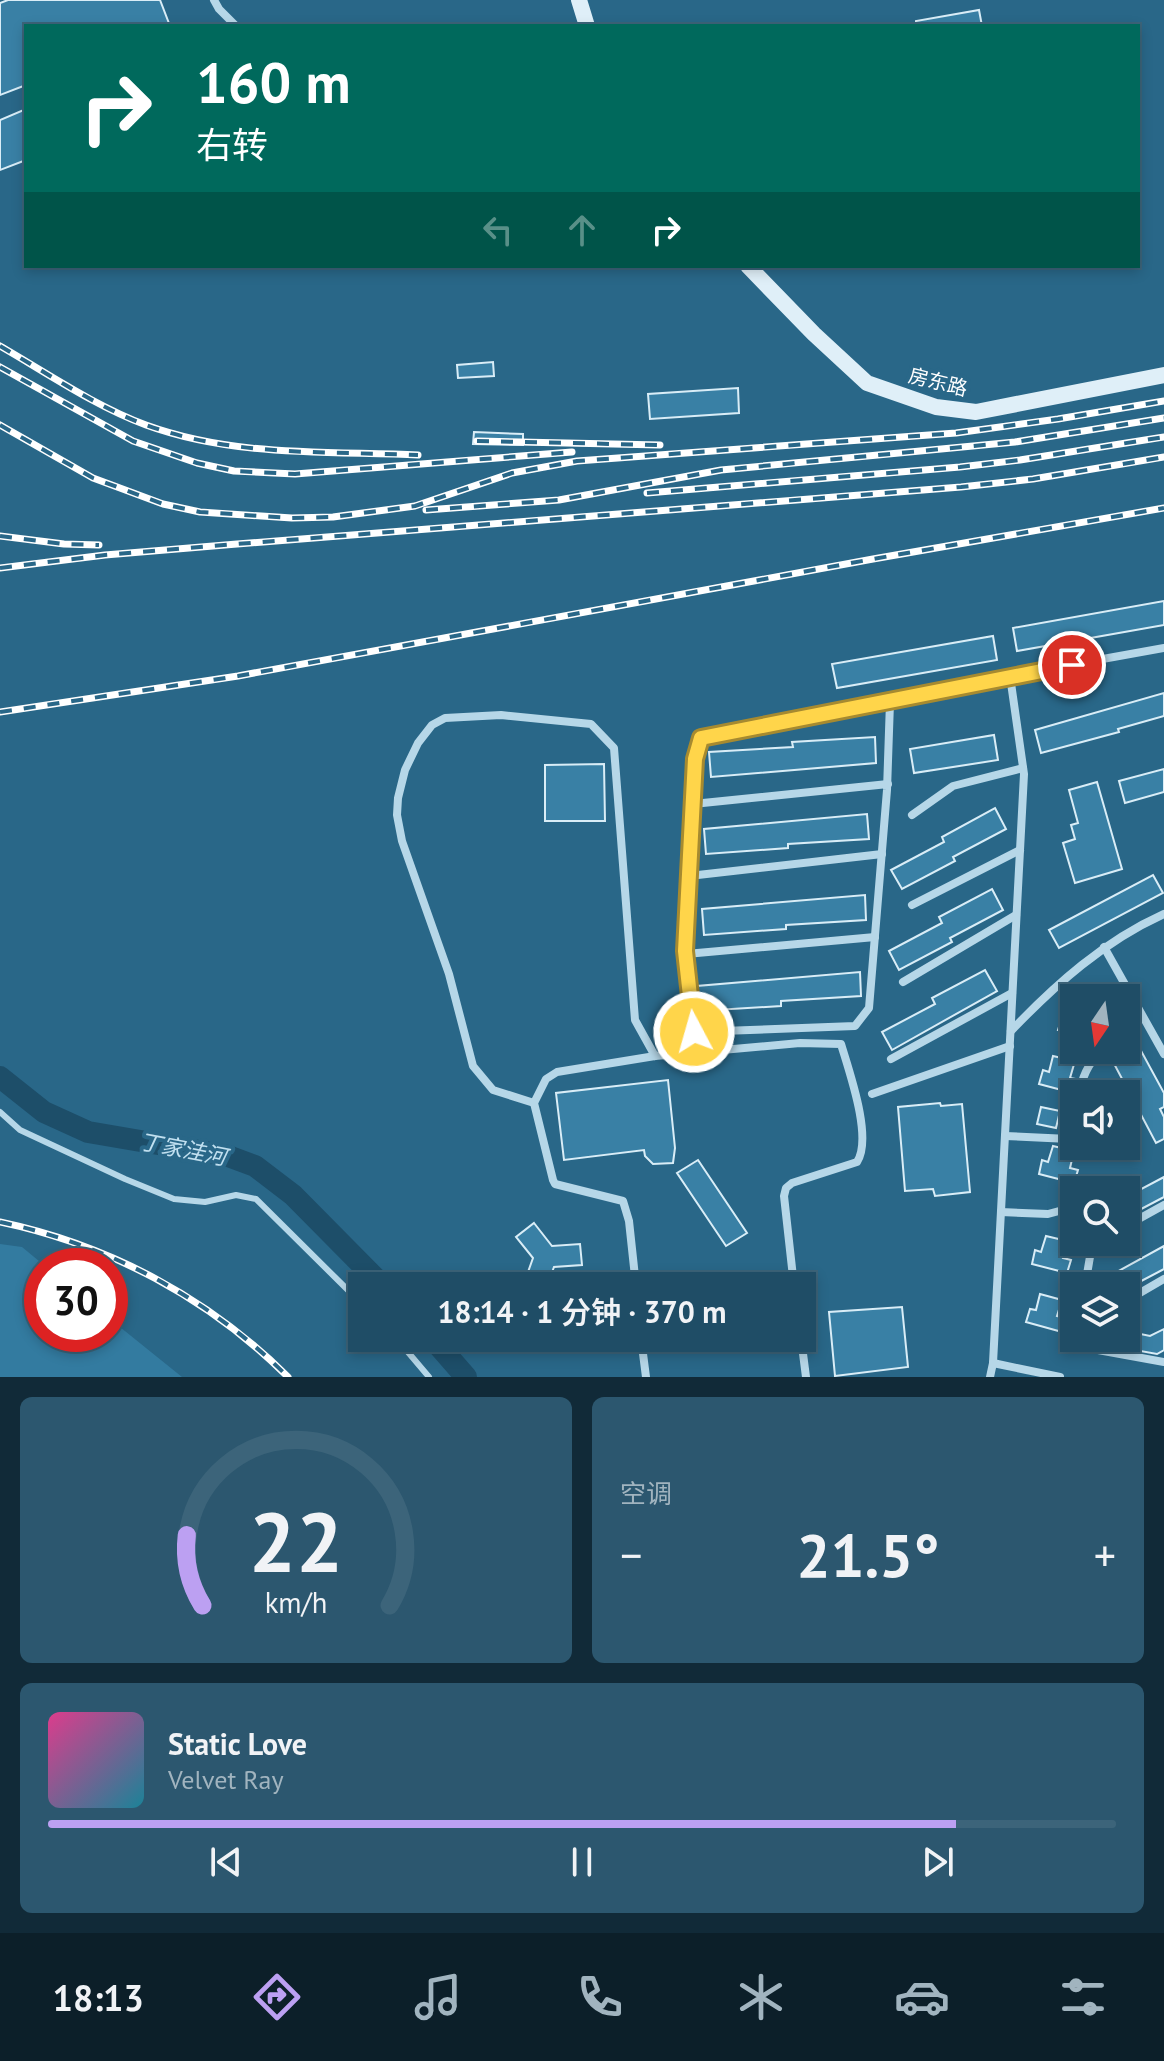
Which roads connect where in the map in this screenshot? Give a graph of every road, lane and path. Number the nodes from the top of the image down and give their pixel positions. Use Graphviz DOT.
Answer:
graph roads {
  1 [pos="214,0"];
  2 [pos="579,0"];
  3 [pos="234,24"];
  4 [pos="586,24"];
  5 [pos="750,268"];
  6 [pos="1164,375"];
  7 [pos="1164,648"];
  8 [pos="1010,676"];
  9 [pos="890,702"];
  10 [pos="1023,768"];
  11 [pos="888,784"];
  12 [pos="693,804"];
  13 [pos="912,815"];
  14 [pos="1020,850"];
  15 [pos="882,854"];
  16 [pos="689,876"];
  17 [pos="912,905"];
  18 [pos="1164,914"];
  19 [pos="1016,915"];
  20 [pos="875,937"];
  21 [pos="1104,947"];
  22 [pos="686,954"];
  23 [pos="903,982"];
  24 [pos="1125,984"];
  25 [pos="1012,993"];
  26 [pos="1140,1010"];
  27 [pos="1164,1028"];
  28 [pos="1010,1032"];
  29 [pos="1153,1034"];
  30 [pos="1010,1046"];
  31 [pos="1164,1054"];
  32 [pos="655,1056"];
  33 [pos="891,1059"];
  34 [pos="872,1094"];
  35 [pos="534,1103"];
  36 [pos="0,1112"];
  37 [pos="1005,1136"];
  38 [pos="1060,1139"];
  39 [pos="1164,1205"];
  40 [pos="1060,1211"];
  41 [pos="1001,1212"];
  42 [pos="1140,1218"];
  43 [pos="634,1272"];
  44 [pos="792,1272"];
  45 [pos="1164,1279"];
  46 [pos="348,1290"];
  47 [pos="1140,1293"];
  48 [pos="408,1352"];
  49 [pos="643,1352"];
  50 [pos="803,1352"];
  51 [pos="1109,1352"];
  52 [pos="1164,1362"];
  53 [pos="993,1363"];
  54 [pos="429,1377"];
  55 [pos="646,1377"];
  56 [pos="806,1377"];
  57 [pos="990,1377"];
  58 [pos="1060,1377"];
  1 -- 3 [label="street"];
  2 -- 4 [label="main road"];
  5 -- 6 [label="main road, 房东路"];
  7 -- 8 [label="street"];
  8 -- 9 [label="street"];
  8 -- 10 [label="street"];
  9 -- 11 [label="street"];
  9 -- 12 [label="street"];
  10 -- 13 [label="street"];
  10 -- 14 [label="street"];
  11 -- 12 [label="street"];
  11 -- 15 [label="street"];
  12 -- 16 [label="street"];
  14 -- 17 [label="street"];
  14 -- 19 [label="street"];
  15 -- 16 [label="street"];
  15 -- 20 [label="street"];
  16 -- 22 [label="street"];
  18 -- 21 [label="street"];
  19 -- 23 [label="street"];
  19 -- 25 [label="street"];
  20 -- 22 [label="street"];
  20 -- 22 [label="street"];
  21 -- 24 [label="street"];
  21 -- 28 [label="street"];
  25 -- 28 [label="street"];
  25 -- 33 [label="street"];
  26 -- 29 [label="street"];
  27 -- 29 [label="street"];
  28 -- 30 [label="street"];
  29 -- 31 [label="street"];
  30 -- 34 [label="street"];
  30 -- 37 [label="street"];
  32 -- 35 [label="street"];
  32 -- 35 [label="street"];
  32 -- 44 [label="street"];
  35 -- 43 [label="street"];
  36 -- 46 [label="lane"];
  37 -- 38 [label="street"];
  37 -- 41 [label="street"];
  39 -- 42 [label="street"];
  40 -- 41 [label="street"];
  41 -- 53 [label="street"];
  45 -- 47 [label="street"];
  48 -- 54 [label="lane"];
  49 -- 55 [label="street"];
  50 -- 56 [label="street"];
  51 -- 52 [label="street"];
  53 -- 57 [label="street"];
  53 -- 58 [label="street"];
}
